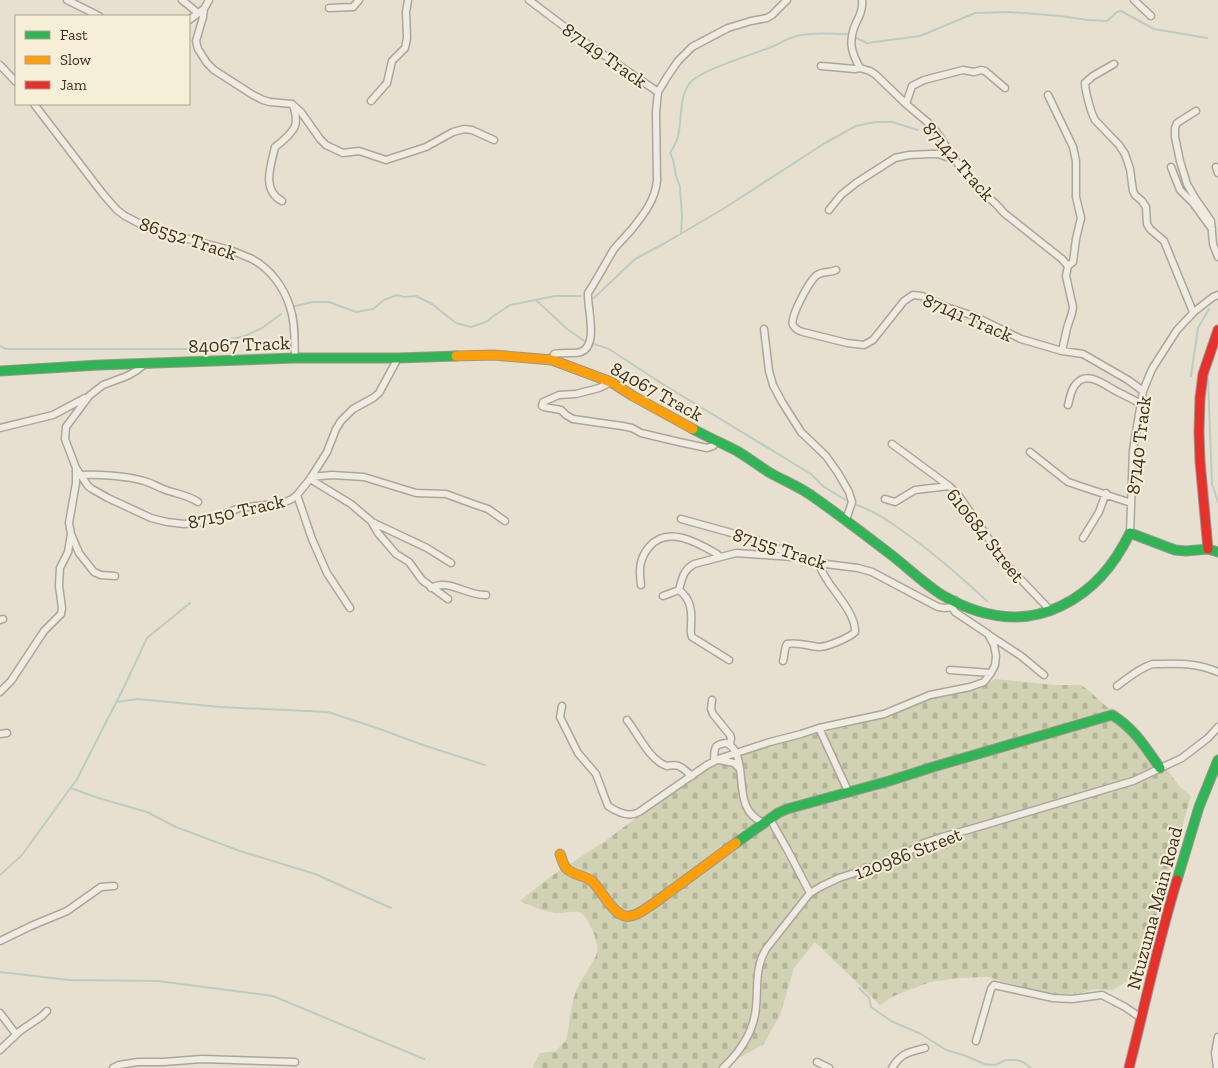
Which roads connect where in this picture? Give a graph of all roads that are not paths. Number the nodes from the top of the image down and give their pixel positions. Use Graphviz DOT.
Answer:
graph roads {
  1 [pos="68,0"];
  2 [pos="182,0"];
  3 [pos="209,0"];
  4 [pos="359,0"];
  5 [pos="408,0"];
  6 [pos="529,0"];
  7 [pos="787,0"];
  8 [pos="862,0"];
  9 [pos="1134,0"];
  10 [pos="329,8"];
  11 [pos="201,11"];
  12 [pos="97,15"];
  13 [pos="1151,16"];
  14 [pos="190,19"];
  15 [pos="0,64"];
  16 [pos="1114,64"];
  17 [pos="821,66"];
  18 [pos="860,68"];
  19 [pos="15,81"];
  20 [pos="1005,88"];
  21 [pos="658,92"];
  22 [pos="1048,95"];
  23 [pos="371,102"];
  24 [pos="906,104"];
  25 [pos="35,105"];
  26 [pos="294,105"];
  27 [pos="1196,111"];
  28 [pos="494,140"];
  29 [pos="954,159"];
  30 [pos="1170,167"];
  31 [pos="282,201"];
  32 [pos="830,210"];
  33 [pos="1213,230"];
  34 [pos="1218,258"];
  35 [pos="1068,266"];
  36 [pos="836,270"];
  37 [pos="1218,295"];
  38 [pos="1193,312"];
  39 [pos="764,329"];
  40 [pos="1218,330"];
  41 [pos="1062,351"];
  42 [pos="295,358"];
  43 [pos="398,358"];
  44 [pos="552,360"];
  45 [pos="145,364"];
  46 [pos="0,371"];
  47 [pos="611,382"];
  48 [pos="1143,391"];
  49 [pos="88,396"];
  50 [pos="1141,404"];
  51 [pos="1068,405"];
  52 [pos="0,428"];
  53 [pos="717,442"];
  54 [pos="892,444"];
  55 [pos="1030,452"];
  56 [pos="76,468"];
  57 [pos="81,476"];
  58 [pos="311,478"];
  59 [pos="949,486"];
  60 [pos="1106,493"];
  61 [pos="297,495"];
  62 [pos="885,499"];
  63 [pos="198,502"];
  64 [pos="1131,503"];
  65 [pos="681,519"];
  66 [pos="846,520"];
  67 [pos="505,521"];
  68 [pos="371,522"];
  69 [pos="1130,533"];
  70 [pos="71,534"];
  71 [pos="1083,538"];
  72 [pos="1208,549"];
  73 [pos="1218,552"];
  74 [pos="720,557"];
  75 [pos="803,558"];
  76 [pos="451,563"];
  77 [pos="818,563"];
  78 [pos="115,576"];
  79 [pos="641,585"];
  80 [pos="431,588"];
  81 [pos="679,590"];
  82 [pos="486,595"];
  83 [pos="663,596"];
  84 [pos="448,599"];
  85 [pos="954,604"];
  86 [pos="350,608"];
  87 [pos="1052,611"];
  88 [pos="988,634"];
  89 [pos="729,660"];
  90 [pos="783,661"];
  91 [pos="950,670"];
  92 [pos="991,672"];
  93 [pos="1218,672"];
  94 [pos="1044,675"];
  95 [pos="1117,686"];
  96 [pos="0,692"];
  97 [pos="712,700"];
  98 [pos="562,706"];
  99 [pos="627,720"];
  100 [pos="1218,727"];
  101 [pos="819,728"];
  102 [pos="730,745"];
  103 [pos="736,752"];
  104 [pos="716,760"];
  105 [pos="1218,760"];
  106 [pos="1160,768"];
  107 [pos="740,769"];
  108 [pos="692,776"];
  109 [pos="848,792"];
  110 [pos="767,821"];
  111 [pos="560,854"];
  112 [pos="114,886"];
  113 [pos="810,893"];
  114 [pos="0,941"];
  115 [pos="0,1012"];
  116 [pos="47,1012"];
  117 [pos="1141,1018"];
  118 [pos="16,1034"];
  119 [pos="1218,1037"];
  120 [pos="976,1041"];
  121 [pos="925,1048"];
  122 [pos="0,1050"];
  123 [pos="295,1062"];
  124 [pos="817,1062"];
  125 [pos="113,1068"];
  126 [pos="723,1068"];
  127 [pos="829,1068"];
  128 [pos="892,1068"];
  129 [pos="1129,1068"];
  130 [pos="1217,1068"];
  1 -- 12 [label="street"];
  2 -- 11 [label="street"];
  3 -- 11 [label="street"];
  4 -- 10 [label="street"];
  5 -- 23 [label="street"];
  6 -- 21 [label="street, 87149 Track"];
  7 -- 21 [label="street"];
  8 -- 18 [label="street"];
  9 -- 13 [label="street"];
  11 -- 14 [label="street"];
  11 -- 26 [label="street"];
  15 -- 19 [label="street"];
  16 -- 38 [label="street"];
  17 -- 18 [label="street"];
  18 -- 24 [label="street, 87142 Track"];
  20 -- 24 [label="street"];
  21 -- 44 [label="street"];
  22 -- 35 [label="street"];
  24 -- 29 [label="street, 87142 Track"];
  25 -- 42 [label="street, 86552 Track"];
  26 -- 28 [label="street"];
  26 -- 31 [label="street"];
  27 -- 33 [label="street"];
  29 -- 32 [label="street"];
  29 -- 35 [label="street, 87142 Track"];
  30 -- 33 [label="street"];
  33 -- 34 [label="street"];
  35 -- 41 [label="street"];
  36 -- 41 [label="street, 87141 Track"];
  37 -- 38 [label="street, 87140 Track"];
  38 -- 48 [label="street, 87140 Track"];
  39 -- 66 [label="street"];
  40 -- 72 [label="street"];
  41 -- 48 [label="street, 87141 Track"];
  42 -- 43 [label="street, 84067 Track"];
  42 -- 45 [label="street, 84067 Track"];
  43 -- 44 [label="street, 84067 Track"];
  43 -- 58 [label="street, 87150 Track"];
  44 -- 47 [label="street, 84067 Track"];
  45 -- 46 [label="street, 84067 Track"];
  45 -- 49 [label="street, 87150 Track"];
  47 -- 53 [label="street, 84067 Track"];
  47 -- 53 [label="street"];
  48 -- 50 [label="street, 87140 Track"];
  49 -- 52 [label="street"];
  49 -- 56 [label="street, 87150 Track"];
  50 -- 51 [label="street"];
  50 -- 64 [label="street, 87140 Track"];
  53 -- 66 [label="street, 84067 Track"];
  54 -- 59 [label="street, 610684 Street"];
  55 -- 60 [label="street"];
  56 -- 57 [label="street, 87150 Track"];
  56 -- 70 [label="street"];
  57 -- 61 [label="street, 87150 Track"];
  57 -- 63 [label="street"];
  58 -- 61 [label="street, 87150 Track"];
  58 -- 67 [label="street"];
  58 -- 68 [label="street"];
  59 -- 62 [label="street"];
  59 -- 87 [label="street, 610684 Street"];
  60 -- 64 [label="street"];
  60 -- 71 [label="street"];
  61 -- 86 [label="street"];
  64 -- 69 [label="street, 87140 Track"];
  65 -- 75 [label="street, 87155 Track"];
  66 -- 85 [label="street, 84067 Track"];
  68 -- 76 [label="street"];
  68 -- 80 [label="street"];
  69 -- 72 [label="street"];
  69 -- 87 [label="street, 84067 Track"];
  70 -- 78 [label="street"];
  70 -- 96 [label="street"];
  72 -- 73 [label="street"];
  74 -- 75 [label="street"];
  74 -- 79 [label="street"];
  74 -- 81 [label="street"];
  75 -- 77 [label="street, 87155 Track"];
  77 -- 85 [label="street, 87155 Track"];
  77 -- 90 [label="street"];
  80 -- 82 [label="street"];
  80 -- 84 [label="street"];
  81 -- 83 [label="street"];
  81 -- 89 [label="street"];
  85 -- 87 [label="street, 84067 Track"];
  85 -- 88 [label="street"];
  88 -- 92 [label="street"];
  88 -- 94 [label="street"];
  91 -- 92 [label="street"];
  92 -- 101 [label="street"];
  93 -- 95 [label="street"];
  97 -- 102 [label="street"];
  98 -- 108 [label="street"];
  99 -- 108 [label="street"];
  100 -- 106 [label="street, 120986 Street"];
  101 -- 103 [label="street"];
  101 -- 109 [label="street"];
  102 -- 103 [label="street"];
  102 -- 104 [label="street"];
  103 -- 104 [label="street"];
  103 -- 107 [label="street"];
  104 -- 107 [label="street"];
  104 -- 108 [label="street"];
  105 -- 117 [label="street, Ntuzuma Main Road"];
  106 -- 109 [label="street"];
  106 -- 113 [label="street, 120986 Street"];
  107 -- 110 [label="street"];
  109 -- 110 [label="street"];
  110 -- 111 [label="street"];
  110 -- 113 [label="street"];
  112 -- 114 [label="street"];
  113 -- 126 [label="street, 120986 Street"];
  115 -- 118 [label="street"];
  116 -- 118 [label="street"];
  117 -- 120 [label="street"];
  117 -- 129 [label="street, Ntuzuma Main Road"];
  118 -- 122 [label="street"];
  119 -- 130 [label="street"];
  121 -- 128 [label="street"];
  123 -- 125 [label="street"];
  124 -- 127 [label="street"];
}
